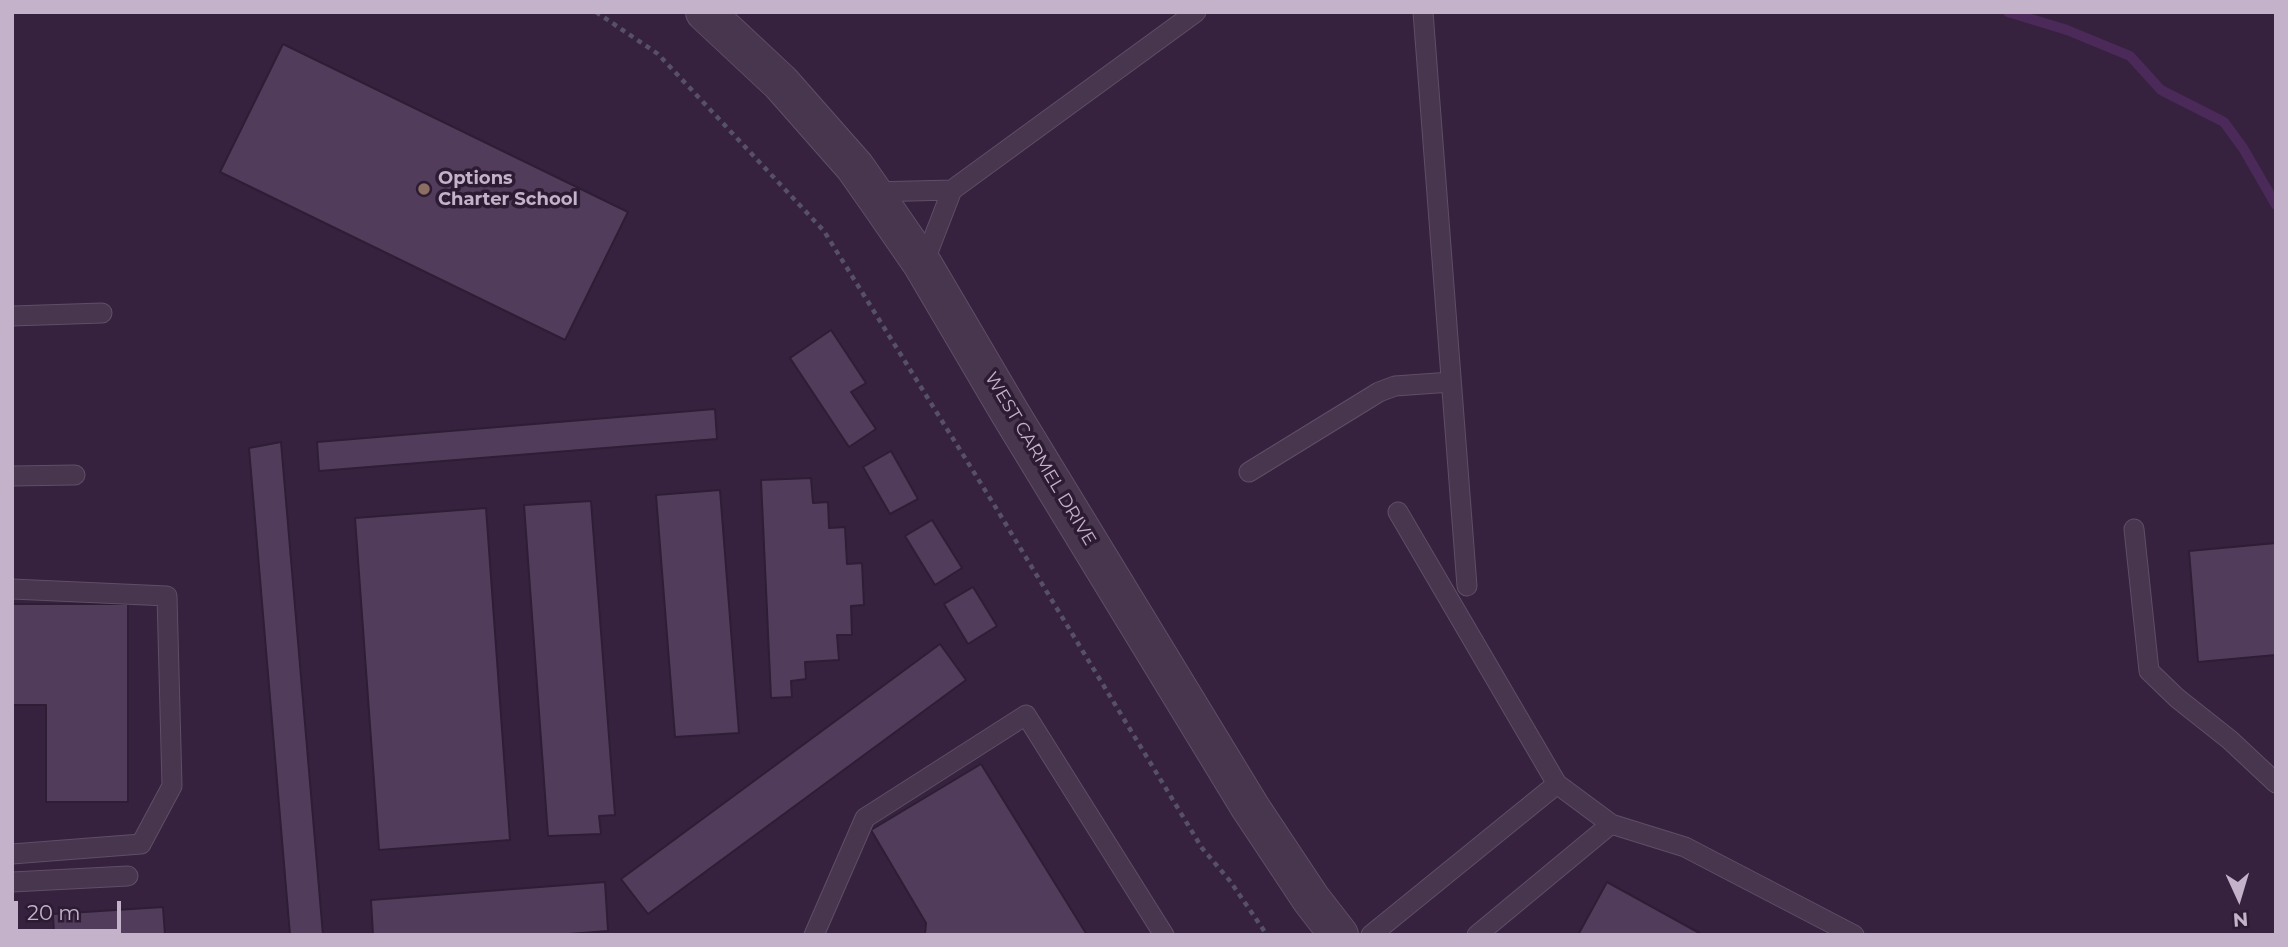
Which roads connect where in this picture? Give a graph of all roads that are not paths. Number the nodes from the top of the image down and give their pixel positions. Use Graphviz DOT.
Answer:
graph roads {
  1 [pos="705,12"];
  2 [pos="1196,12"];
  3 [pos="1423,12"];
  4 [pos="952,190"];
  5 [pos="872,192"];
  6 [pos="923,265"];
  7 [pos="102,313"];
  8 [pos="12,316"];
  9 [pos="1451,382"];
  10 [pos="1249,472"];
  11 [pos="75,475"];
  12 [pos="12,476"];
  13 [pos="1398,512"];
  14 [pos="2134,529"];
  15 [pos="1467,586"];
  16 [pos="12,589"];
  17 [pos="2276,783"];
  18 [pos="1557,784"];
  19 [pos="1611,824"];
  20 [pos="12,855"];
  21 [pos="128,876"];
  22 [pos="12,882"];
  23 [pos="814,935"];
  24 [pos="1164,935"];
  25 [pos="1339,935"];
  26 [pos="1371,935"];
  27 [pos="1477,935"];
  28 [pos="1854,935"];
  1 -- 5 [label="street, WEST CARMEL DRIVE"];
  2 -- 4 [label="lane"];
  3 -- 9 [label="lane"];
  4 -- 5 [label="lane"];
  4 -- 6 [label="lane"];
  5 -- 6 [label="street, WEST CARMEL DRIVE"];
  6 -- 25 [label="street, WEST CARMEL DRIVE"];
  7 -- 8 [label="lane"];
  9 -- 10 [label="lane"];
  9 -- 15 [label="lane"];
  11 -- 12 [label="lane"];
  13 -- 18 [label="lane"];
  14 -- 17 [label="lane"];
  16 -- 20 [label="lane"];
  18 -- 19 [label="lane"];
  18 -- 26 [label="lane"];
  19 -- 27 [label="lane"];
  19 -- 28 [label="lane"];
  21 -- 22 [label="lane"];
  23 -- 24 [label="lane"];
}
